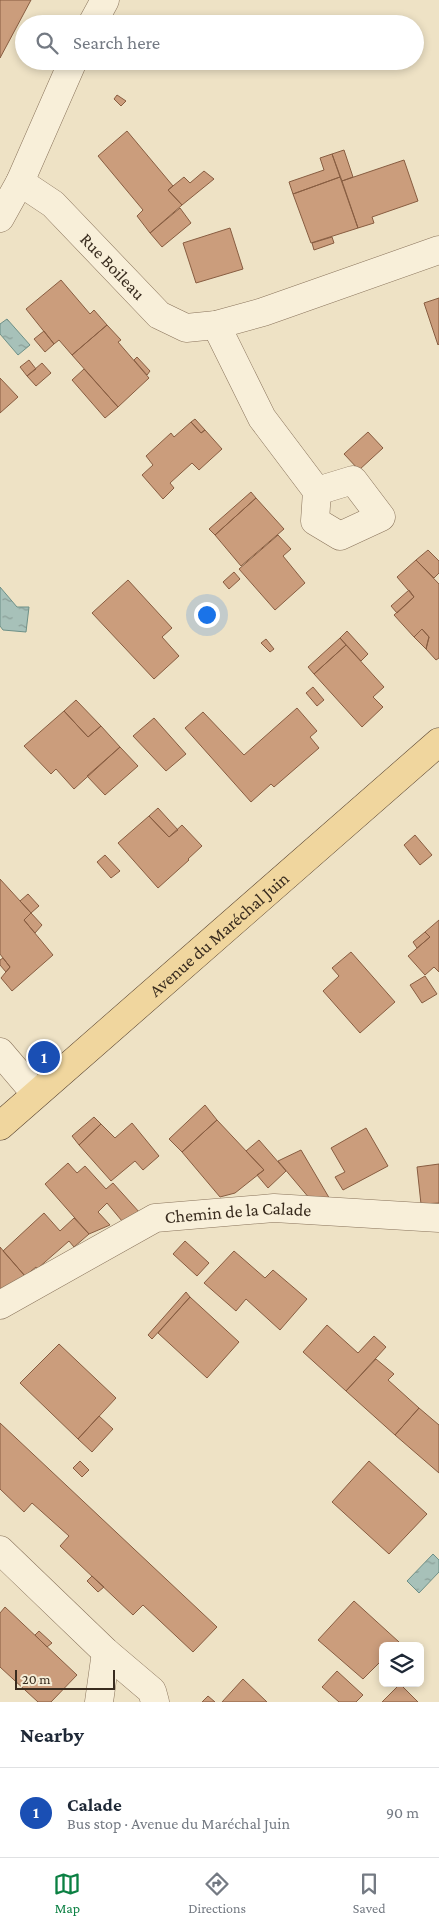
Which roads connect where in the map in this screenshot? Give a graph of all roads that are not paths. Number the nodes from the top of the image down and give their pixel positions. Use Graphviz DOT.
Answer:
graph roads {
  1 [pos="104,0"];
  2 [pos="96,15"];
  3 [pos="69,70"];
  4 [pos="20,182"];
  5 [pos="0,218"];
  6 [pos="439,250"];
  7 [pos="216,325"];
  8 [pos="318,491"];
  9 [pos="439,742"];
  10 [pos="0,1052"];
  11 [pos="36,1093"];
  12 [pos="0,1126"];
  13 [pos="439,1218"];
  14 [pos="0,1305"];
  15 [pos="0,1550"];
  16 [pos="106,1652"];
  17 [pos="99,1702"];
  18 [pos="155,1702"];
  1 -- 2 [label="street"];
  3 -- 4 [label="street"];
  4 -- 5 [label="street"];
  4 -- 7 [label="street, Rue Boileau"];
  6 -- 7 [label="street, Rue Boileau"];
  7 -- 8 [label="street"];
  9 -- 11 [label="main road, Avenue du Maréchal Juin"];
  10 -- 11 [label="street"];
  11 -- 12 [label="main road, Avenue du Maréchal Juin"];
  13 -- 14 [label="street, Chemin de la Calade"];
  15 -- 16 [label="street"];
  16 -- 17 [label="street"];
  16 -- 18 [label="street"];
}
